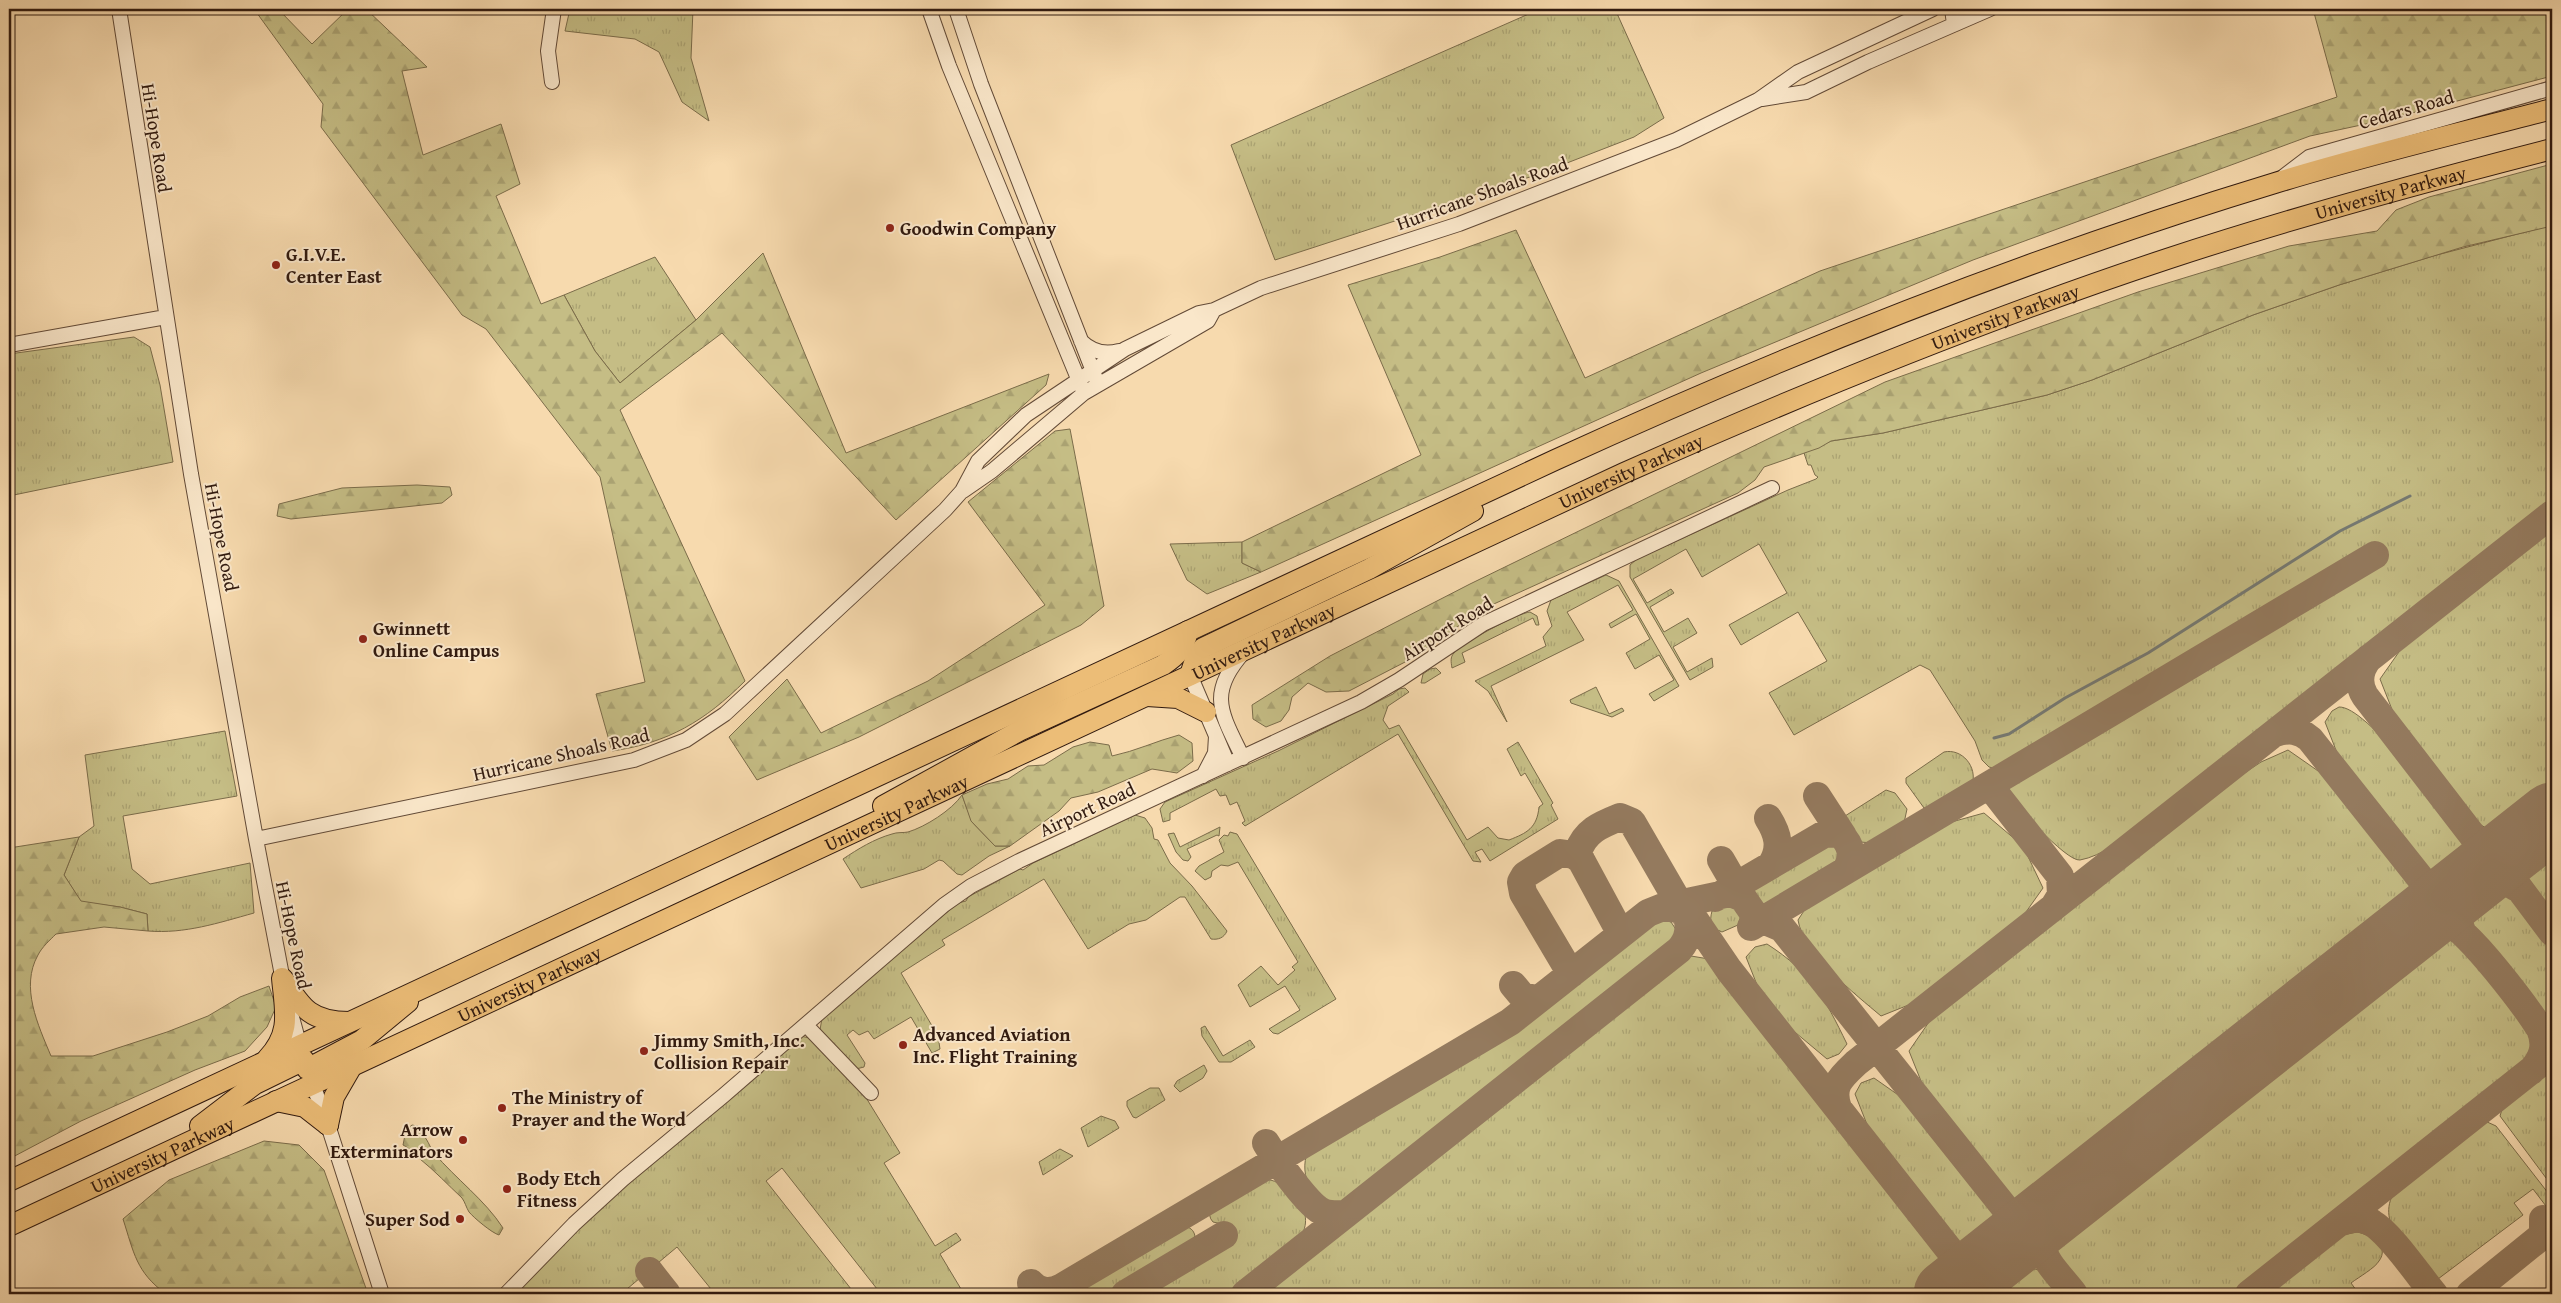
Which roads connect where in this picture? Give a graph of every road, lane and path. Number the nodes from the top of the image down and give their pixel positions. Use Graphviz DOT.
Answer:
graph roads {
  1 [pos="119,9"];
  2 [pos="554,9"];
  3 [pos="930,9"];
  4 [pos="956,9"];
  5 [pos="1931,9"];
  6 [pos="1952,9"];
  7 [pos="1990,9"];
  8 [pos="1954,24"];
  9 [pos="552,82"];
  10 [pos="2552,88"];
  11 [pos="1758,100"];
  12 [pos="2552,109"];
  13 [pos="2552,149"];
  14 [pos="2277,182"];
  15 [pos="1214,310"];
  16 [pos="166,317"];
  17 [pos="1081,341"];
  18 [pos="9,345"];
  19 [pos="1125,349"];
  20 [pos="1068,352"];
  21 [pos="1095,378"];
  22 [pos="1081,387"];
  23 [pos="1059,394"];
  24 [pos="1555,460"];
  25 [pos="1772,488"];
  26 [pos="962,491"];
  27 [pos="1188,631"];
  28 [pos="1248,648"];
  29 [pos="1190,675"];
  30 [pos="1143,697"];
  31 [pos="1206,712"];
  32 [pos="1216,736"];
  33 [pos="1242,758"];
  34 [pos="1228,764"];
  35 [pos="1203,776"];
  36 [pos="256,839"];
  37 [pos="829,844"];
  38 [pos="282,978"];
  39 [pos="429,985"];
  40 [pos="351,1022"];
  41 [pos="806,1024"];
  42 [pos="264,1062"];
  43 [pos="306,1065"];
  44 [pos="352,1066"];
  45 [pos="871,1093"];
  46 [pos="276,1101"];
  47 [pos="328,1125"];
  48 [pos="180,1144"];
  49 [pos="9,1180"];
  50 [pos="9,1226"];
  51 [pos="382,1294"];
  52 [pos="506,1294"];
  1 -- 16 [label="street, Hi-Hope Road"];
  2 -- 9 [label="street"];
  3 -- 20 [label="street"];
  4 -- 17 [label="street"];
  5 -- 8 [label="street"];
  5 -- 11 [label="street, Hurricane Shoals Road"];
  6 -- 8 [label="street"];
  7 -- 8 [label="street, Hurricane Shoals Road"];
  8 -- 11 [label="street, Hurricane Shoals Road"];
  10 -- 14 [label="street, Cedars Road"];
  11 -- 15 [label="street, Hurricane Shoals Road"];
  12 -- 14 [label="highway, University Parkway"];
  13 -- 28 [label="highway, University Parkway"];
  14 -- 24 [label="highway, University Parkway"];
  15 -- 19 [label="street, Hurricane Shoals Road"];
  15 -- 21 [label="street, Hurricane Shoals Road"];
  16 -- 18 [label="street"];
  16 -- 36 [label="street, Hi-Hope Road"];
  17 -- 19 [label="street"];
  17 -- 21 [label="street"];
  19 -- 21 [label="street, Hurricane Shoals Road"];
  20 -- 22 [label="street"];
  20 -- 23 [label="street"];
  21 -- 22 [label="street, Hurricane Shoals Road"];
  22 -- 23 [label="street, Hurricane Shoals Road"];
  22 -- 26 [label="street, Hurricane Shoals Road"];
  23 -- 26 [label="street, Hurricane Shoals Road"];
  24 -- 27 [label="highway, University Parkway"];
  24 -- 29 [label="highway"];
  25 -- 33 [label="street, Airport Road"];
  26 -- 36 [label="street, Hurricane Shoals Road"];
  27 -- 37 [label="highway"];
  27 -- 39 [label="highway, University Parkway"];
  28 -- 29 [label="highway, University Parkway"];
  28 -- 33 [label="street"];
  29 -- 30 [label="highway, University Parkway"];
  29 -- 31 [label="street"];
  30 -- 31 [label="highway"];
  30 -- 37 [label="highway, University Parkway"];
  31 -- 32 [label="street"];
  32 -- 34 [label="street"];
  32 -- 35 [label="street"];
  33 -- 34 [label="street, Airport Road"];
  34 -- 35 [label="street, Airport Road"];
  35 -- 41 [label="street, Airport Road"];
  36 -- 38 [label="street, Hi-Hope Road"];
  37 -- 44 [label="highway, University Parkway"];
  38 -- 40 [label="highway"];
  38 -- 42 [label="highway"];
  38 -- 43 [label="street, Hi-Hope Road"];
  39 -- 40 [label="highway, University Parkway"];
  39 -- 43 [label="highway"];
  40 -- 43 [label="highway, University Parkway"];
  41 -- 45 [label="street"];
  41 -- 52 [label="street, Airport Road"];
  42 -- 43 [label="highway, University Parkway"];
  42 -- 49 [label="highway, University Parkway"];
  43 -- 44 [label="highway, University Parkway"];
  43 -- 46 [label="highway, University Parkway"];
  43 -- 47 [label="street"];
  43 -- 48 [label="highway"];
  44 -- 47 [label="highway"];
  46 -- 47 [label="highway"];
  46 -- 48 [label="highway, University Parkway"];
  47 -- 51 [label="street"];
  48 -- 50 [label="highway, University Parkway"];
}
